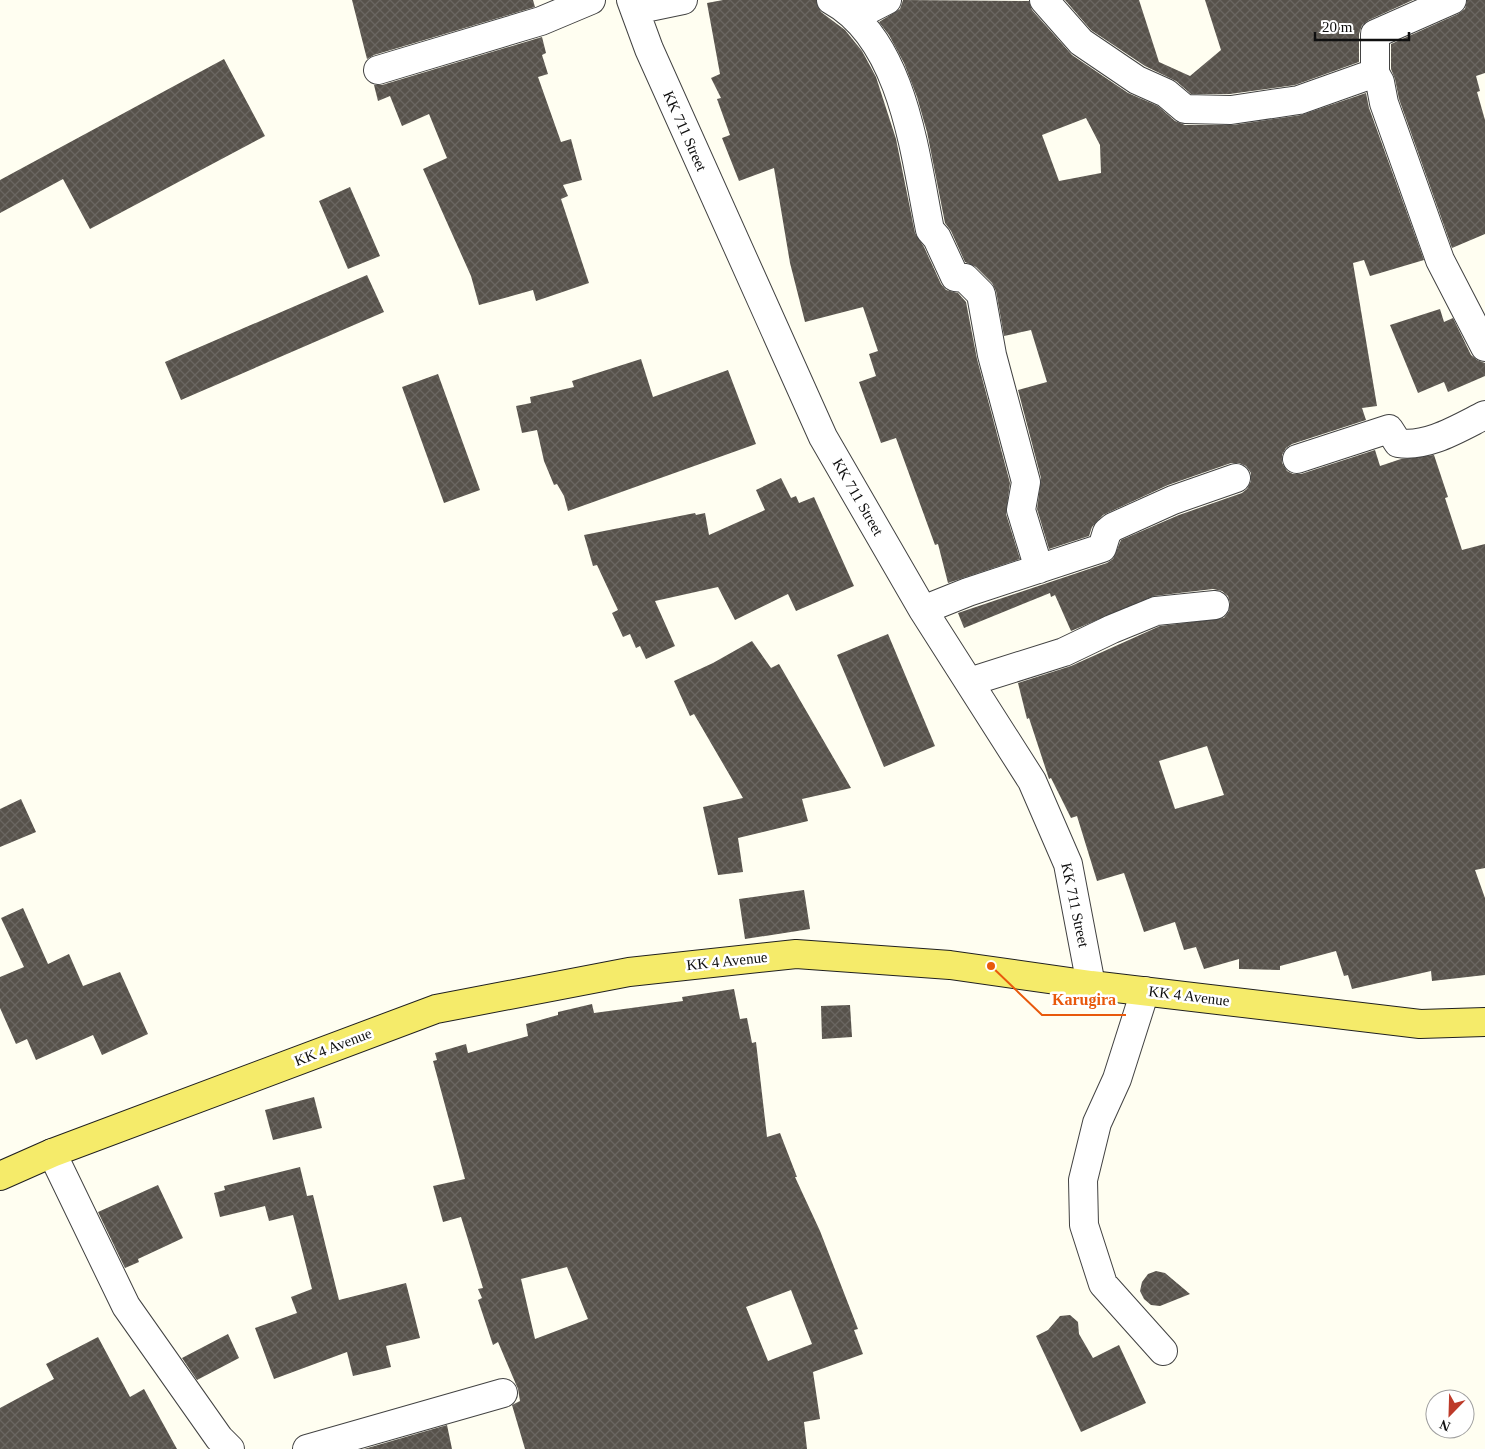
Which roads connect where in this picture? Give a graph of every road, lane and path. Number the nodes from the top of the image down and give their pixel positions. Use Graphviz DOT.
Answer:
graph roads {
  1 [pos="591,0"];
  2 [pos="683,0"];
  3 [pos="831,0"];
  4 [pos="887,0"];
  5 [pos="1044,0"];
  6 [pos="1452,0"];
  7 [pos="633,5"];
  8 [pos="854,17"];
  9 [pos="378,70"];
  10 [pos="1375,73"];
  11 [pos="1485,347"];
  12 [pos="1485,416"];
  13 [pos="1297,459"];
  14 [pos="1236,478"];
  15 [pos="1039,569"];
  16 [pos="1215,605"];
  17 [pos="923,610"];
  18 [pos="969,682"];
  19 [pos="1091,985"];
  20 [pos="1145,991"];
  21 [pos="1485,1022"];
  22 [pos="52,1153"];
  23 [pos="0,1176"];
  24 [pos="1163,1351"];
  25 [pos="503,1393"];
  26 [pos="230,1449"];
  27 [pos="307,1449"];
  1 -- 9 [label="street"];
  2 -- 7 [label="street"];
  3 -- 8 [label="street"];
  4 -- 8 [label="street"];
  5 -- 10 [label="street"];
  6 -- 10 [label="street"];
  7 -- 17 [label="street, KK 711 Street"];
  8 -- 15 [label="street"];
  10 -- 11 [label="street"];
  12 -- 13 [label="street"];
  14 -- 15 [label="street"];
  15 -- 17 [label="street"];
  16 -- 18 [label="street"];
  17 -- 18 [label="street, KK 711 Street"];
  18 -- 19 [label="street, KK 711 Street"];
  19 -- 20 [label="main road, KK 4 Avenue"];
  19 -- 22 [label="main road, KK 4 Avenue"];
  20 -- 21 [label="main road, KK 4 Avenue"];
  20 -- 24 [label="street"];
  22 -- 23 [label="main road, KK 4 Avenue"];
  22 -- 26 [label="street"];
  25 -- 27 [label="street"];
}
